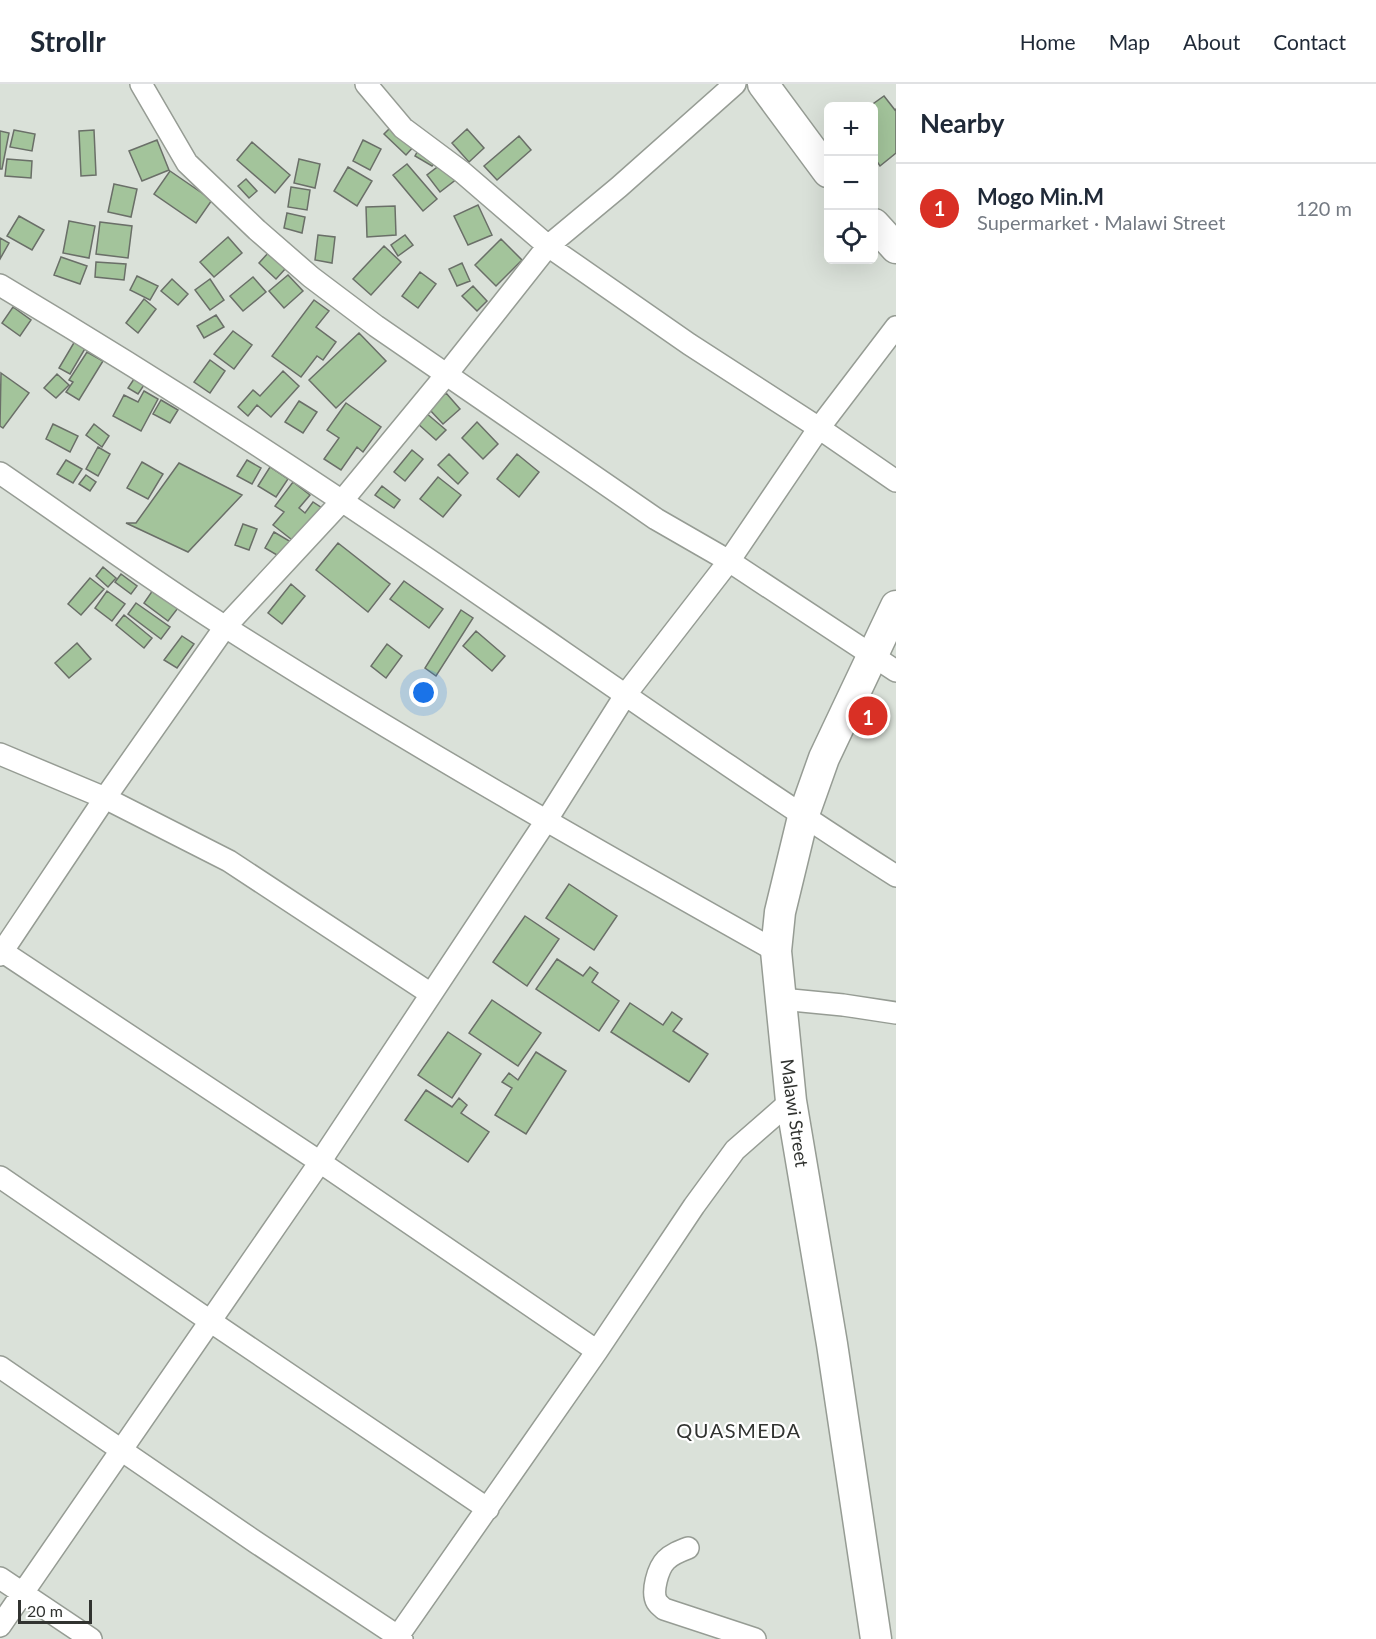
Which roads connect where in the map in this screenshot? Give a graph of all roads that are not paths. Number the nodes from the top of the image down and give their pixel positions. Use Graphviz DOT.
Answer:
graph roads {
  1 [pos="141,84"];
  2 [pos="366,84"];
  3 [pos="735,84"];
  4 [pos="763,84"];
  5 [pos="824,167"];
  6 [pos="878,229"];
  7 [pos="548,246"];
  8 [pos="896,248"];
  9 [pos="0,285"];
  10 [pos="896,327"];
  11 [pos="446,375"];
  12 [pos="819,428"];
  13 [pos="0,473"];
  14 [pos="896,481"];
  15 [pos="342,501"];
  16 [pos="729,561"];
  17 [pos="896,606"];
  18 [pos="225,627"];
  19 [pos="884,663"];
  20 [pos="626,694"];
  21 [pos="0,754"];
  22 [pos="105,798"];
  23 [pos="803,817"];
  24 [pos="546,822"];
  25 [pos="896,876"];
  26 [pos="776,951"];
  27 [pos="1,952"];
  28 [pos="431,994"];
  29 [pos="781,999"];
  30 [pos="896,1013"];
  31 [pos="791,1101"];
  32 [pos="320,1162"];
  33 [pos="0,1177"];
  34 [pos="210,1321"];
  35 [pos="597,1351"];
  36 [pos="0,1367"];
  37 [pos="121,1449"];
  38 [pos="488,1509"];
  39 [pos="688,1548"];
  40 [pos="0,1578"];
  41 [pos="23,1594"];
  42 [pos="0,1626"];
  43 [pos="399,1638"];
  44 [pos="90,1639"];
  45 [pos="755,1639"];
  46 [pos="876,1639"];
  1 -- 11 [label="street"];
  2 -- 7 [label="street"];
  3 -- 7 [label="street"];
  4 -- 5 [label="street"];
  6 -- 8 [label="street"];
  7 -- 11 [label="street"];
  7 -- 12 [label="street"];
  9 -- 15 [label="street"];
  10 -- 12 [label="street"];
  11 -- 15 [label="street"];
  11 -- 16 [label="street"];
  12 -- 14 [label="street"];
  12 -- 16 [label="street"];
  13 -- 18 [label="street"];
  15 -- 18 [label="street"];
  15 -- 20 [label="street"];
  16 -- 19 [label="street"];
  16 -- 20 [label="street"];
  17 -- 19 [label="street, Malawi Street"];
  18 -- 22 [label="street"];
  18 -- 24 [label="street"];
  19 -- 23 [label="street, Malawi Street"];
  20 -- 23 [label="street"];
  20 -- 24 [label="street"];
  21 -- 22 [label="street"];
  22 -- 27 [label="street"];
  22 -- 28 [label="street"];
  23 -- 25 [label="street"];
  23 -- 26 [label="street, Malawi Street"];
  24 -- 26 [label="street"];
  24 -- 28 [label="street"];
  26 -- 29 [label="street, Malawi Street"];
  27 -- 32 [label="street"];
  28 -- 32 [label="street"];
  29 -- 30 [label="street"];
  29 -- 31 [label="street, Malawi Street"];
  31 -- 35 [label="street"];
  31 -- 46 [label="street, Malawi Street"];
  32 -- 34 [label="street"];
  32 -- 35 [label="street"];
  33 -- 34 [label="street"];
  34 -- 37 [label="street"];
  34 -- 38 [label="street"];
  35 -- 38 [label="street"];
  36 -- 37 [label="street"];
  37 -- 41 [label="street"];
  37 -- 43 [label="street"];
  38 -- 43 [label="street"];
  39 -- 45 [label="street"];
  40 -- 41 [label="street"];
  41 -- 42 [label="street"];
  41 -- 44 [label="street"];
}
